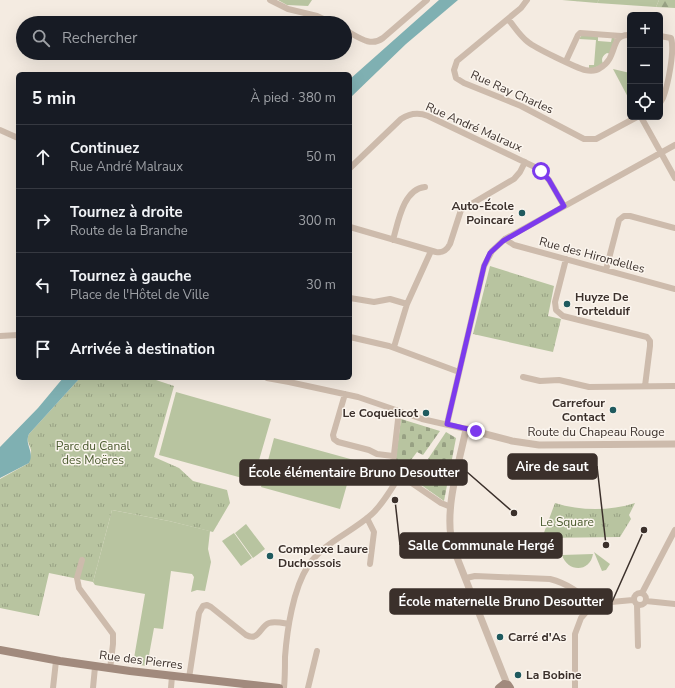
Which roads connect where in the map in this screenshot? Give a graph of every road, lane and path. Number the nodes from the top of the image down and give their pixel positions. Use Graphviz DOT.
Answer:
graph roads {
  1 [pos="270,0"];
  2 [pos="427,0"];
  3 [pos="527,0"];
  4 [pos="317,16"];
  5 [pos="508,19"];
  6 [pos="352,34"];
  7 [pos="627,35"];
  8 [pos="621,36"];
  9 [pos="663,36"];
  10 [pos="673,38"];
  11 [pos="566,61"];
  12 [pos="663,98"];
  13 [pos="631,120"];
  14 [pos="643,120"];
  15 [pos="0,130"];
  16 [pos="16,137"];
  17 [pos="675,145"];
  18 [pos="661,153"];
  19 [pos="525,162"];
  20 [pos="352,166"];
  21 [pos="675,178"];
  22 [pos="424,187"];
  23 [pos="564,206"];
  24 [pos="352,228"];
  25 [pos="675,228"];
  26 [pos="505,239"];
  27 [pos="393,240"];
  28 [pos="431,251"];
  29 [pos="566,259"];
  30 [pos="606,270"];
  31 [pos="675,289"];
  32 [pos="352,298"];
  33 [pos="407,304"];
  34 [pos="16,335"];
  35 [pos="0,336"];
  36 [pos="352,337"];
  37 [pos="394,347"];
  38 [pos="459,372"];
  39 [pos="523,377"];
  40 [pos="277,380"];
  41 [pos="645,386"];
  42 [pos="675,386"];
  43 [pos="346,394"];
  44 [pos="399,411"];
  45 [pos="447,424"];
  46 [pos="466,429"];
  47 [pos="675,444"];
  48 [pos="393,456"];
  49 [pos="400,475"];
  50 [pos="451,508"];
  51 [pos="367,518"];
  52 [pos="675,530"];
  53 [pos="82,560"];
  54 [pos="370,564"];
  55 [pos="466,578"];
  56 [pos="642,593"];
  57 [pos="646,601"];
  58 [pos="635,603"];
  59 [pos="675,604"];
  60 [pos="592,606"];
  61 [pos="289,624"];
  62 [pos="638,646"];
  63 [pos="0,650"];
  64 [pos="317,651"];
  65 [pos="56,661"];
  66 [pos="95,666"];
  67 [pos="110,669"];
  68 [pos="172,676"];
  69 [pos="190,678"];
  70 [pos="504,687"];
  71 [pos="53,688"];
  72 [pos="93,688"];
  73 [pos="171,688"];
  74 [pos="279,688"];
  75 [pos="284,688"];
  76 [pos="308,688"];
  77 [pos="575,688"];
  1 -- 4 [label="street"];
  2 -- 6 [label="street"];
  3 -- 5 [label="street, Rue Ray Charles"];
  5 -- 11 [label="street"];
  5 -- 13 [label="street, Rue Ray Charles"];
  7 -- 8 [label="street"];
  8 -- 11 [label="street"];
  8 -- 11 [label="street"];
  9 -- 10 [label="street"];
  10 -- 12 [label="street"];
  14 -- 18 [label="street"];
  15 -- 16 [label="street"];
  17 -- 18 [label="street"];
  18 -- 21 [label="street"];
  18 -- 23 [label="street"];
  19 -- 20 [label="street, Rue André Malraux"];
  19 -- 23 [label="street, Rue André Malraux"];
  19 -- 28 [label="street"];
  22 -- 27 [label="street"];
  23 -- 26 [label="street"];
  24 -- 27 [label="street"];
  25 -- 30 [label="street"];
  26 -- 29 [label="street, Rue des Hirondelles"];
  26 -- 38 [label="street"];
  27 -- 28 [label="street"];
  28 -- 33 [label="street"];
  29 -- 30 [label="street, Rue des Hirondelles"];
  29 -- 41 [label="street"];
  30 -- 31 [label="street, Rue des Hirondelles"];
  32 -- 33 [label="street"];
  33 -- 37 [label="street"];
  34 -- 35 [label="street"];
  36 -- 37 [label="street"];
  37 -- 38 [label="street"];
  38 -- 45 [label="street"];
  39 -- 41 [label="street"];
  40 -- 43 [label="street"];
  41 -- 42 [label="street"];
  43 -- 44 [label="street"];
  43 -- 48 [label="street"];
  44 -- 45 [label="street"];
  44 -- 48 [label="street"];
  45 -- 46 [label="street"];
  46 -- 47 [label="street, Route du Chapeau Rouge"];
  46 -- 50 [label="street"];
  48 -- 49 [label="street"];
  49 -- 50 [label="street"];
  49 -- 51 [label="street"];
  50 -- 55 [label="street"];
  51 -- 54 [label="street"];
  51 -- 61 [label="street"];
  52 -- 56 [label="street"];
  53 -- 67 [label="street"];
  55 -- 60 [label="street"];
  55 -- 70 [label="street"];
  56 -- 57 [label="street"];
  56 -- 58 [label="street"];
  57 -- 58 [label="street"];
  57 -- 59 [label="street"];
  58 -- 60 [label="street"];
  58 -- 62 [label="street"];
  60 -- 77 [label="street"];
  61 -- 69 [label="street"];
  61 -- 75 [label="street"];
  63 -- 65 [label="main road, Rue des Pierres"];
  64 -- 76 [label="street"];
  65 -- 66 [label="main road, Rue des Pierres"];
  65 -- 71 [label="street"];
  66 -- 67 [label="main road, Rue des Pierres"];
  66 -- 72 [label="street"];
  67 -- 68 [label="main road, Rue des Pierres"];
  68 -- 69 [label="main road, Rue des Pierres"];
  68 -- 73 [label="street"];
  69 -- 74 [label="main road, Rue des Pierres"];
}
